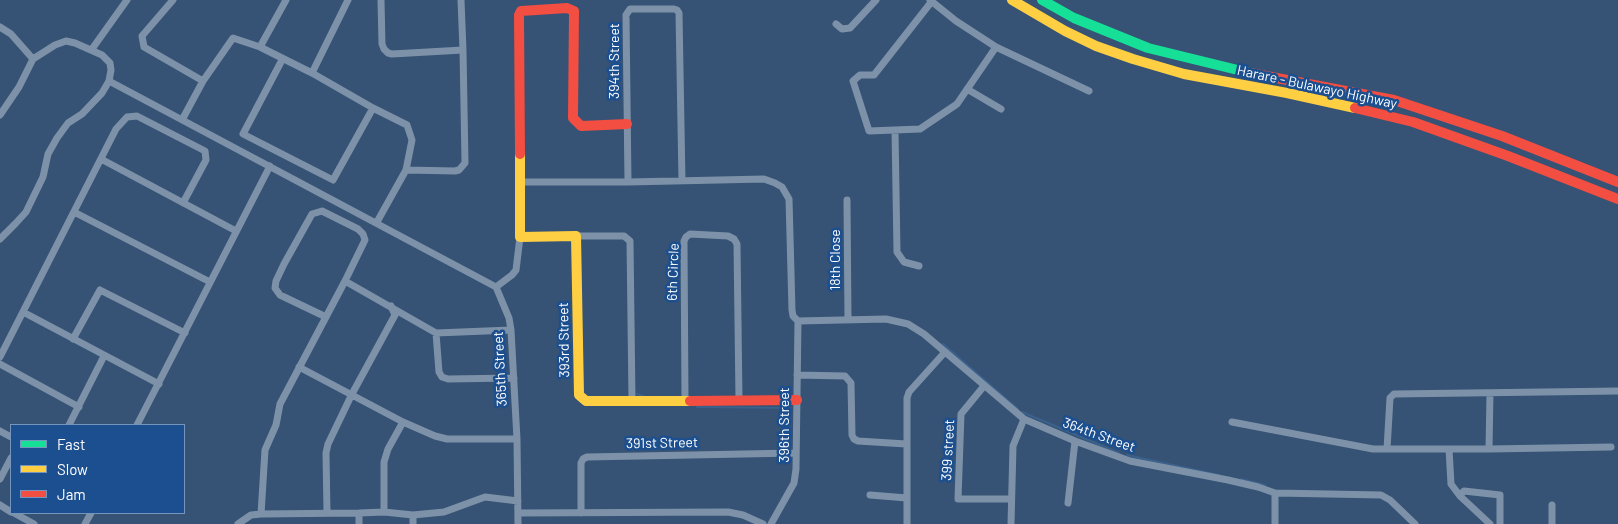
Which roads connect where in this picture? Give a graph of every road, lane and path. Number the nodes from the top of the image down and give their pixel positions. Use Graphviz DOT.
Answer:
graph roads {
  1 [pos="127,0"];
  2 [pos="173,0"];
  3 [pos="286,0"];
  4 [pos="348,0"];
  5 [pos="381,0"];
  6 [pos="461,0"];
  7 [pos="876,0"];
  8 [pos="1012,0"];
  9 [pos="1042,0"];
  10 [pos="931,1"];
  11 [pos="836,24"];
  12 [pos="0,27"];
  13 [pos="260,47"];
  14 [pos="996,47"];
  15 [pos="92,50"];
  16 [pos="463,50"];
  17 [pos="33,59"];
  18 [pos="282,60"];
  19 [pos="312,74"];
  20 [pos="108,81"];
  21 [pos="203,81"];
  22 [pos="967,89"];
  23 [pos="1089,91"];
  24 [pos="373,108"];
  25 [pos="1001,109"];
  26 [pos="0,115"];
  27 [pos="182,120"];
  28 [pos="627,124"];
  29 [pos="894,130"];
  30 [pos="101,159"];
  31 [pos="270,166"];
  32 [pos="406,170"];
  33 [pos="682,181"];
  34 [pos="521,182"];
  35 [pos="628,182"];
  36 [pos="1618,182"];
  37 [pos="1618,199"];
  38 [pos="847,200"];
  39 [pos="183,203"];
  40 [pos="74,212"];
  41 [pos="377,222"];
  42 [pos="236,231"];
  43 [pos="576,236"];
  44 [pos="520,237"];
  45 [pos="0,239"];
  46 [pos="919,266"];
  47 [pos="345,281"];
  48 [pos="210,282"];
  49 [pos="496,287"];
  50 [pos="391,306"];
  51 [pos="23,312"];
  52 [pos="326,317"];
  53 [pos="848,320"];
  54 [pos="798,321"];
  55 [pos="511,330"];
  56 [pos="185,333"];
  57 [pos="436,333"];
  58 [pos="73,339"];
  59 [pos="945,352"];
  60 [pos="104,356"];
  61 [pos="0,357"];
  62 [pos="0,364"];
  63 [pos="299,367"];
  64 [pos="797,375"];
  65 [pos="514,378"];
  66 [pos="160,384"];
  67 [pos="984,386"];
  68 [pos="1618,391"];
  69 [pos="1490,393"];
  70 [pos="352,394"];
  71 [pos="685,399"];
  72 [pos="632,400"];
  73 [pos="739,400"];
  74 [pos="796,400"];
  75 [pos="79,407"];
  76 [pos="1024,420"];
  77 [pos="403,422"];
  78 [pos="1232,422"];
  79 [pos="70,424"];
  80 [pos="139,424"];
  81 [pos="516,439"];
  82 [pos="1074,440"];
  83 [pos="906,444"];
  84 [pos="1611,447"];
  85 [pos="1387,449"];
  86 [pos="1449,449"];
  87 [pos="1489,449"];
  88 [pos="796,453"];
  89 [pos="10,460"];
  90 [pos="0,479"];
  91 [pos="1275,493"];
  92 [pos="870,494"];
  93 [pos="1460,496"];
  94 [pos="907,498"];
  95 [pos="1011,498"];
  96 [pos="518,502"];
  97 [pos="1068,503"];
  98 [pos="1552,505"];
  99 [pos="384,512"];
  100 [pos="327,513"];
  101 [pos="518,513"];
  102 [pos="581,513"];
  103 [pos="16,514"];
  104 [pos="261,514"];
  105 [pos="359,514"];
  106 [pos="413,515"];
  107 [pos="34,524"];
  108 [pos="238,524"];
  109 [pos="359,524"];
  110 [pos="413,524"];
  111 [pos="518,524"];
  112 [pos="763,524"];
  113 [pos="771,524"];
  114 [pos="907,524"];
  115 [pos="1011,524"];
  116 [pos="1274,524"];
  117 [pos="1415,524"];
  118 [pos="1490,524"];
  119 [pos="1500,524"];
  120 [pos="1552,524"];
  1 -- 15 [label="street"];
  2 -- 21 [label="street"];
  3 -- 13 [label="street"];
  4 -- 19 [label="street"];
  5 -- 16 [label="street"];
  6 -- 16 [label="street"];
  7 -- 11 [label="street"];
  8 -- 37 [label="main road, Harare - Bulawayo Highway"];
  9 -- 36 [label="main road, Harare - Bulawayo Highway"];
  10 -- 14 [label="street"];
  10 -- 29 [label="street"];
  12 -- 17 [label="street"];
  13 -- 18 [label="street"];
  13 -- 21 [label="street"];
  14 -- 22 [label="street"];
  14 -- 23 [label="street"];
  15 -- 17 [label="street"];
  15 -- 20 [label="street"];
  16 -- 32 [label="street"];
  17 -- 26 [label="street"];
  18 -- 19 [label="street"];
  18 -- 24 [label="street"];
  19 -- 24 [label="street"];
  20 -- 27 [label="street"];
  20 -- 45 [label="street"];
  21 -- 27 [label="street"];
  22 -- 25 [label="street"];
  22 -- 29 [label="street"];
  24 -- 32 [label="street"];
  27 -- 31 [label="street"];
  28 -- 33 [label="street, 394th Street"];
  28 -- 34 [label="main road"];
  28 -- 35 [label="street, 394th Street"];
  29 -- 46 [label="street"];
  30 -- 39 [label="street"];
  30 -- 39 [label="street"];
  30 -- 40 [label="street"];
  31 -- 41 [label="street"];
  31 -- 42 [label="street"];
  32 -- 41 [label="street"];
  33 -- 35 [label="street, 396th Street"];
  33 -- 54 [label="street, 396th Street"];
  34 -- 35 [label="street, 396th Street"];
  34 -- 44 [label="main road"];
  38 -- 53 [label="street, 18th Close"];
  39 -- 42 [label="street"];
  40 -- 48 [label="street"];
  40 -- 51 [label="street"];
  41 -- 49 [label="street"];
  42 -- 48 [label="street"];
  43 -- 44 [label="main road"];
  43 -- 72 [label="main road, 393rd Street"];
  43 -- 72 [label="street"];
  44 -- 49 [label="street"];
  47 -- 50 [label="street"];
  47 -- 52 [label="street"];
  47 -- 52 [label="street"];
  48 -- 56 [label="street"];
  49 -- 55 [label="street, 365th Street"];
  50 -- 57 [label="street"];
  50 -- 70 [label="street"];
  51 -- 58 [label="street"];
  51 -- 61 [label="street"];
  52 -- 63 [label="street"];
  53 -- 54 [label="street, 364th Street"];
  53 -- 59 [label="street, 364th Street"];
  54 -- 64 [label="street, 396th Street"];
  55 -- 57 [label="street"];
  55 -- 65 [label="street, 365th Street"];
  56 -- 58 [label="street"];
  56 -- 66 [label="street"];
  57 -- 65 [label="street"];
  58 -- 60 [label="street"];
  59 -- 67 [label="street, 364th Street"];
  59 -- 83 [label="street"];
  60 -- 66 [label="street"];
  60 -- 75 [label="street"];
  62 -- 75 [label="street"];
  63 -- 70 [label="street"];
  63 -- 104 [label="street"];
  64 -- 74 [label="street, 396th Street"];
  64 -- 83 [label="street"];
  65 -- 81 [label="street, 365th Street"];
  66 -- 80 [label="street"];
  67 -- 76 [label="street, 364th Street"];
  67 -- 95 [label="street, 399 street"];
  68 -- 69 [label="street"];
  69 -- 85 [label="street"];
  69 -- 87 [label="street"];
  70 -- 77 [label="street"];
  70 -- 100 [label="street"];
  71 -- 72 [label="main road, 393rd Street"];
  71 -- 73 [label="main road, 393rd Street"];
  71 -- 73 [label="street, 6th Circle"];
  73 -- 74 [label="main road, 393rd Street"];
  74 -- 88 [label="street, 396th Street"];
  75 -- 79 [label="street"];
  76 -- 82 [label="street, 364th Street"];
  76 -- 95 [label="street"];
  77 -- 81 [label="street"];
  77 -- 99 [label="street"];
  78 -- 85 [label="street"];
  81 -- 96 [label="street, 365th Street"];
  82 -- 91 [label="street, 364th Street"];
  82 -- 97 [label="street"];
  83 -- 94 [label="street"];
  84 -- 87 [label="street"];
  85 -- 86 [label="street"];
  86 -- 87 [label="street"];
  86 -- 93 [label="street"];
  88 -- 102 [label="street, 391st Street"];
  88 -- 113 [label="street, 396th Street"];
  89 -- 90 [label="street"];
  91 -- 116 [label="street"];
  91 -- 117 [label="street, 364th Street"];
  92 -- 94 [label="street"];
  93 -- 118 [label="street"];
  93 -- 119 [label="street"];
  94 -- 114 [label="street"];
  95 -- 115 [label="street"];
  96 -- 101 [label="street, 365th Street"];
  96 -- 106 [label="street"];
  98 -- 120 [label="street"];
  99 -- 105 [label="street"];
  99 -- 106 [label="street"];
  100 -- 104 [label="street"];
  100 -- 105 [label="street"];
  101 -- 102 [label="street"];
  101 -- 111 [label="street, 365th Street"];
  102 -- 112 [label="street"];
  103 -- 107 [label="street"];
  104 -- 108 [label="street"];
  105 -- 109 [label="street"];
  106 -- 110 [label="street"];
}
